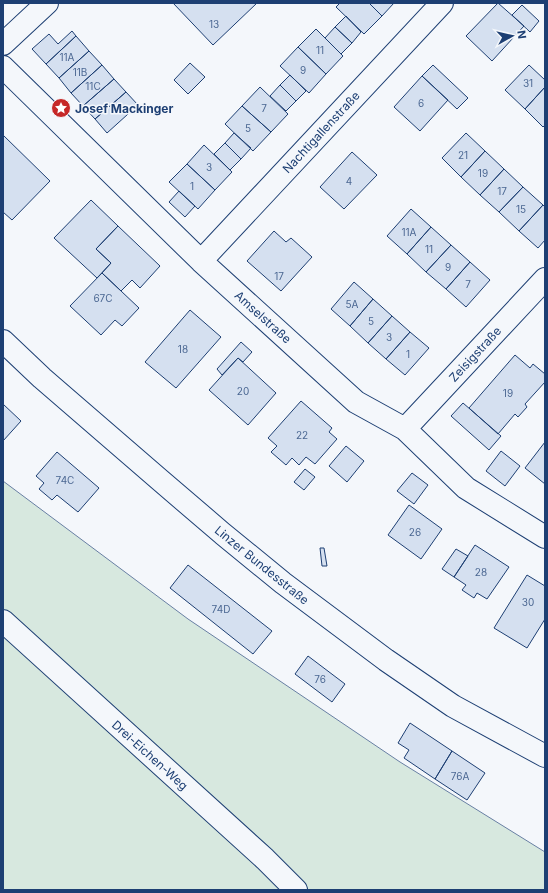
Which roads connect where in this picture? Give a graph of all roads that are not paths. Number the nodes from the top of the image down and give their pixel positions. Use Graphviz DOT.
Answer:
graph roads {
  1 [pos="47,3"];
  2 [pos="442,3"];
  3 [pos="3,44"];
  4 [pos="3,67"];
  5 [pos="201,261"];
  6 [pos="545,279"];
  7 [pos="3,341"];
  8 [pos="405,428"];
  9 [pos="545,537"];
  10 [pos="3,621"];
  11 [pos="545,756"];
  12 [pos="296,890"];
  1 -- 3 [label="street"];
  2 -- 5 [label="street, Nachtigallenstraße"];
  4 -- 5 [label="street, Amselstraße"];
  5 -- 8 [label="street, Amselstraße"];
  6 -- 8 [label="street, Zeisigstraße"];
  7 -- 11 [label="street, Linzer Bundesstraße"];
  8 -- 9 [label="street, Amselstraße"];
  10 -- 12 [label="street, Drei-Eichen-Weg"];
}
